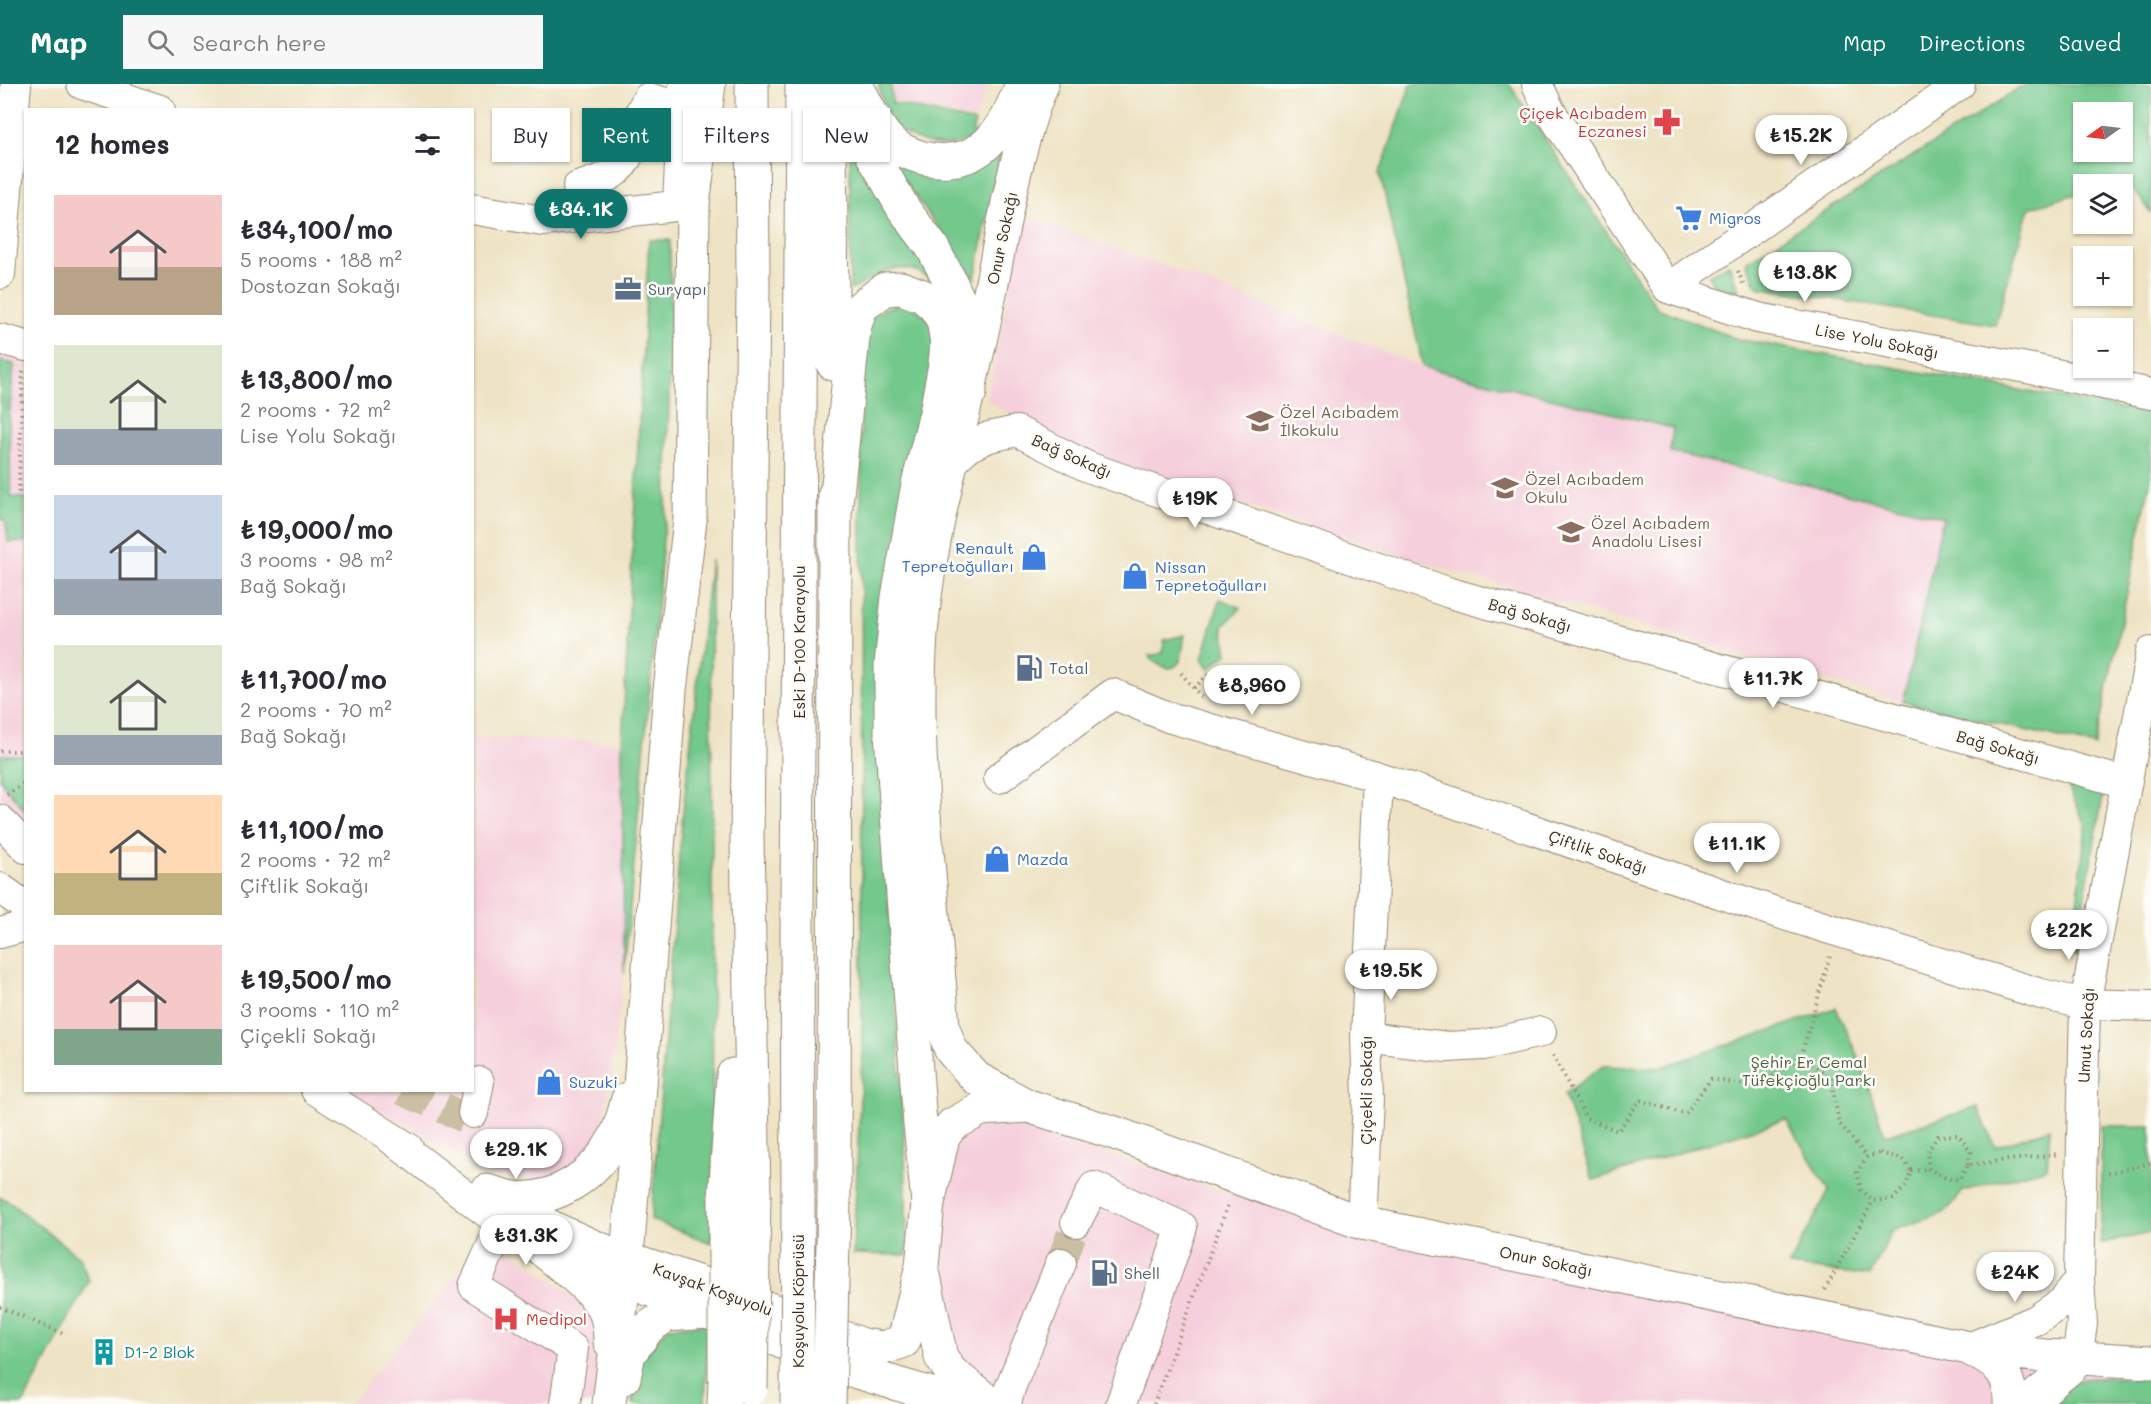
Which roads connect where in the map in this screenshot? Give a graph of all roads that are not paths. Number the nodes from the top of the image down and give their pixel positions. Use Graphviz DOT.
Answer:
graph roads {
  1 [pos="16,84"];
  2 [pos="82,84"];
  3 [pos="709,84"];
  4 [pos="752,84"];
  5 [pos="802,84"];
  6 [pos="1537,84"];
  7 [pos="1960,84"];
  8 [pos="848,85"];
  9 [pos="1035,85"];
  10 [pos="683,96"];
  11 [pos="154,108"];
  12 [pos="578,187"];
  13 [pos="686,204"];
  14 [pos="474,209"];
  15 [pos="0,274"];
  16 [pos="1668,288"];
  17 [pos="0,339"];
  18 [pos="24,345"];
  19 [pos="970,392"];
  20 [pos="2151,394"];
  21 [pos="953,460"];
  22 [pos="835,514"];
  23 [pos="2151,652"];
  24 [pos="1122,697"];
  25 [pos="1066,749"];
  26 [pos="1378,777"];
  27 [pos="999,778"];
  28 [pos="2126,783"];
  29 [pos="2,808"];
  30 [pos="24,845"];
  31 [pos="0,888"];
  32 [pos="24,906"];
  33 [pos="652,925"];
  34 [pos="24,927"];
  35 [pos="0,933"];
  36 [pos="2085,1004"];
  37 [pos="2151,1006"];
  38 [pos="1541,1032"];
  39 [pos="1366,1037"];
  40 [pos="319,1092"];
  41 [pos="1028,1106"];
  42 [pos="390,1137"];
  43 [pos="487,1191"];
  44 [pos="798,1199"];
  45 [pos="928,1203"];
  46 [pos="1076,1222"];
  47 [pos="1362,1223"];
  48 [pos="502,1224"];
  49 [pos="534,1243"];
  50 [pos="1060,1263"];
  51 [pos="922,1266"];
  52 [pos="626,1270"];
  53 [pos="2079,1279"];
  54 [pos="707,1312"];
  55 [pos="1969,1348"];
  56 [pos="2077,1358"];
  57 [pos="2151,1362"];
  58 [pos="738,1395"];
  59 [pos="613,1398"];
  60 [pos="797,1403"];
  61 [pos="565,1404"];
  62 [pos="830,1404"];
  63 [pos="968,1404"];
  64 [pos="1005,1404"];
  65 [pos="1121,1404"];
  66 [pos="2010,1404"];
  67 [pos="2026,1404"];
  1 -- 15 [label="street"];
  2 -- 11 [label="street"];
  3 -- 13 [label="main road"];
  4 -- 58 [label="main road, bridge"];
  5 -- 44 [label="main road, Eski D-100 Karayolu"];
  6 -- 16 [label="street"];
  7 -- 16 [label="street"];
  8 -- 9 [label="main road"];
  8 -- 19 [label="main road"];
  8 -- 22 [label="main road"];
  9 -- 19 [label="main road, Onur Sokağı"];
  10 -- 12 [label="street"];
  10 -- 13 [label="street"];
  13 -- 14 [label="street"];
  13 -- 33 [label="main road"];
  16 -- 20 [label="street, Lise Yolu Sokağı"];
  17 -- 18 [label="street"];
  19 -- 21 [label="main road, Onur Sokağı"];
  21 -- 28 [label="street, Bağ Sokağı"];
  21 -- 41 [label="main road, Onur Sokağı"];
  22 -- 45 [label="main road"];
  22 -- 62 [label="main road, Koşuyolu Köprüsü, bridge"];
  23 -- 28 [label="street, Umut Sokağı"];
  24 -- 25 [label="street"];
  24 -- 26 [label="street, Çiftlik Sokağı"];
  24 -- 27 [label="street"];
  26 -- 36 [label="street, Çiftlik Sokağı"];
  26 -- 39 [label="street, Çiçekli Sokağı"];
  28 -- 36 [label="street, Umut Sokağı"];
  29 -- 30 [label="street"];
  31 -- 32 [label="street"];
  33 -- 43 [label="main road"];
  33 -- 52 [label="main road"];
  34 -- 35 [label="street"];
  36 -- 37 [label="street, Çiftlik Sokağı"];
  36 -- 53 [label="street, Umut Sokağı"];
  38 -- 39 [label="street"];
  39 -- 47 [label="street, Çiçekli Sokağı"];
  40 -- 42 [label="street"];
  41 -- 45 [label="main road"];
  41 -- 47 [label="main road, Onur Sokağı"];
  42 -- 43 [label="street"];
  42 -- 48 [label="street"];
  43 -- 52 [label="street"];
  44 -- 60 [label="main road, Koşuyolu Köprüsü, bridge"];
  45 -- 51 [label="main road, Kavşak Koşuyolu"];
  46 -- 65 [label="street"];
  47 -- 55 [label="main road, Onur Sokağı"];
  48 -- 49 [label="street"];
  48 -- 61 [label="street"];
  49 -- 52 [label="street"];
  49 -- 59 [label="main road"];
  50 -- 64 [label="street"];
  51 -- 52 [label="main road, Kavşak Koşuyolu"];
  51 -- 63 [label="main road"];
  52 -- 54 [label="street"];
  52 -- 59 [label="main road"];
  53 -- 55 [label="street"];
  53 -- 56 [label="street, Umut Sokağı"];
  54 -- 59 [label="main road"];
  54 -- 63 [label="main road, Kavşak Koşuyolu"];
  55 -- 56 [label="main road, Onur Sokağı"];
  55 -- 66 [label="main road"];
  56 -- 57 [label="main road, Onur Sokağı"];
  56 -- 67 [label="main road"];
}
